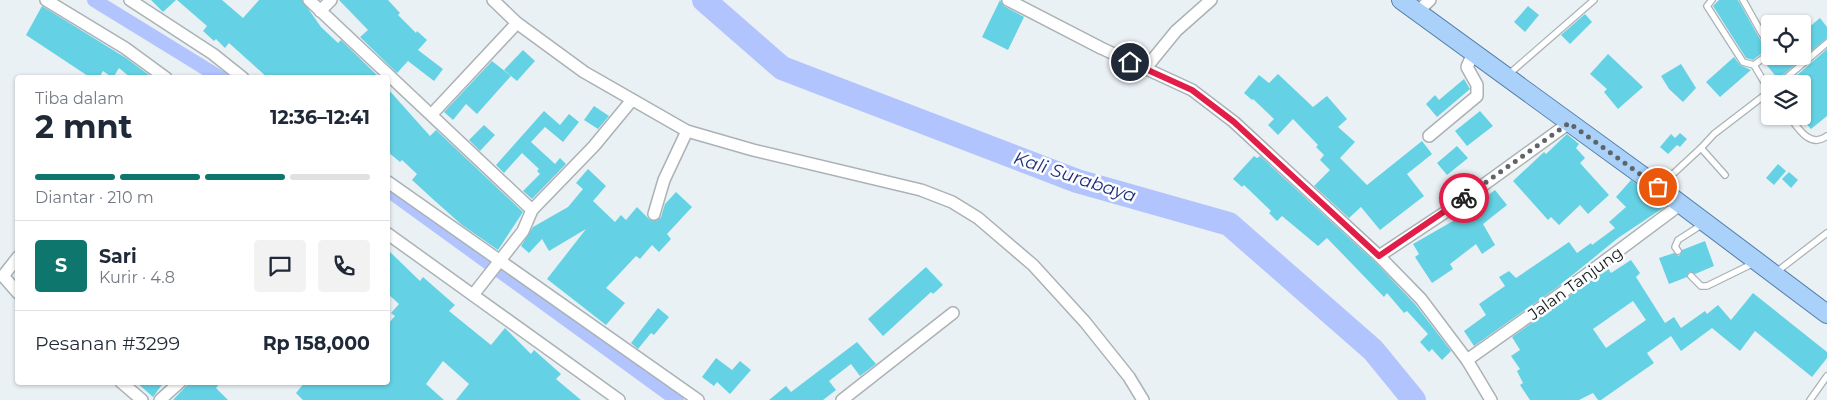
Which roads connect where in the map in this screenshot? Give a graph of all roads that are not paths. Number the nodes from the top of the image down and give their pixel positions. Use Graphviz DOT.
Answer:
graph roads {
  1 [pos="46,0"];
  2 [pos="130,0"];
  3 [pos="309,0"];
  4 [pos="331,0"];
  5 [pos="493,0"];
  6 [pos="1008,0"];
  7 [pos="1211,0"];
  8 [pos="1401,0"];
  9 [pos="1594,0"];
  10 [pos="1712,0"];
  11 [pos="1743,0"];
  12 [pos="1423,6"];
  13 [pos="320,11"];
  14 [pos="517,23"];
  15 [pos="1761,32"];
  16 [pos="1827,44"];
  17 [pos="1473,53"];
  18 [pos="1761,60"];
  19 [pos="1754,65"];
  20 [pos="1145,69"];
  21 [pos="162,75"];
  22 [pos="239,75"];
  23 [pos="390,75"];
  24 [pos="390,75"];
  25 [pos="1790,75"];
  26 [pos="1761,76"];
  27 [pos="1506,77"];
  28 [pos="1761,98"];
  29 [pos="632,100"];
  30 [pos="432,114"];
  31 [pos="1569,123"];
  32 [pos="1796,125"];
  33 [pos="686,131"];
  34 [pos="1429,136"];
  35 [pos="1827,136"];
  36 [pos="1702,148"];
  37 [pos="1725,175"];
  38 [pos="390,183"];
  39 [pos="1658,187"];
  40 [pos="1681,204"];
  41 [pos="532,210"];
  42 [pos="654,214"];
  43 [pos="1706,223"];
  44 [pos="1827,233"];
  45 [pos="390,235"];
  46 [pos="1678,251"];
  47 [pos="1379,256"];
  48 [pos="15,261"];
  49 [pos="1757,262"];
  50 [pos="499,263"];
  51 [pos="1774,274"];
  52 [pos="1691,276"];
  53 [pos="15,290"];
  54 [pos="476,291"];
  55 [pos="953,313"];
  56 [pos="1827,314"];
  57 [pos="1467,360"];
  58 [pos="1827,376"];
  59 [pos="124,385"];
  60 [pos="177,385"];
  61 [pos="142,400"];
  62 [pos="160,400"];
  63 [pos="619,400"];
  64 [pos="698,400"];
  65 [pos="842,400"];
  66 [pos="1143,400"];
  67 [pos="1491,400"];
  68 [pos="1810,400"];
  1 -- 21 [label="street"];
  2 -- 22 [label="street"];
  3 -- 13 [label="street"];
  4 -- 13 [label="street"];
  5 -- 14 [label="street"];
  6 -- 20 [label="street"];
  7 -- 20 [label="street"];
  8 -- 12 [label="main road"];
  9 -- 27 [label="lane"];
  10 -- 19 [label="lane"];
  11 -- 15 [label="lane"];
  12 -- 17 [label="main road"];
  13 -- 23 [label="street"];
  14 -- 29 [label="street"];
  14 -- 30 [label="street"];
  16 -- 25 [label="lane"];
  17 -- 27 [label="main road"];
  17 -- 34 [label="street"];
  18 -- 19 [label="lane"];
  19 -- 26 [label="lane"];
  20 -- 47 [label="street"];
  24 -- 30 [label="street"];
  27 -- 31 [label="main road"];
  28 -- 36 [label="lane"];
  29 -- 33 [label="street"];
  29 -- 41 [label="street"];
  30 -- 41 [label="street"];
  31 -- 39 [label="main road"];
  31 -- 47 [label="street"];
  32 -- 35 [label="lane"];
  33 -- 42 [label="street"];
  33 -- 66 [label="street"];
  36 -- 37 [label="lane"];
  36 -- 39 [label="lane"];
  38 -- 50 [label="street"];
  39 -- 40 [label="main road"];
  40 -- 43 [label="main road"];
  40 -- 57 [label="street, Jalan Tanjung"];
  41 -- 50 [label="street"];
  43 -- 46 [label="lane"];
  43 -- 49 [label="main road"];
  44 -- 51 [label="lane"];
  45 -- 54 [label="street"];
  47 -- 57 [label="street"];
  48 -- 53 [label="street"];
  49 -- 51 [label="main road"];
  49 -- 52 [label="lane"];
  50 -- 54 [label="street"];
  50 -- 64 [label="street"];
  51 -- 56 [label="main road"];
  54 -- 63 [label="street"];
  55 -- 65 [label="street"];
  57 -- 67 [label="street"];
  58 -- 68 [label="lane"];
  59 -- 61 [label="street"];
  60 -- 62 [label="street"];
}
